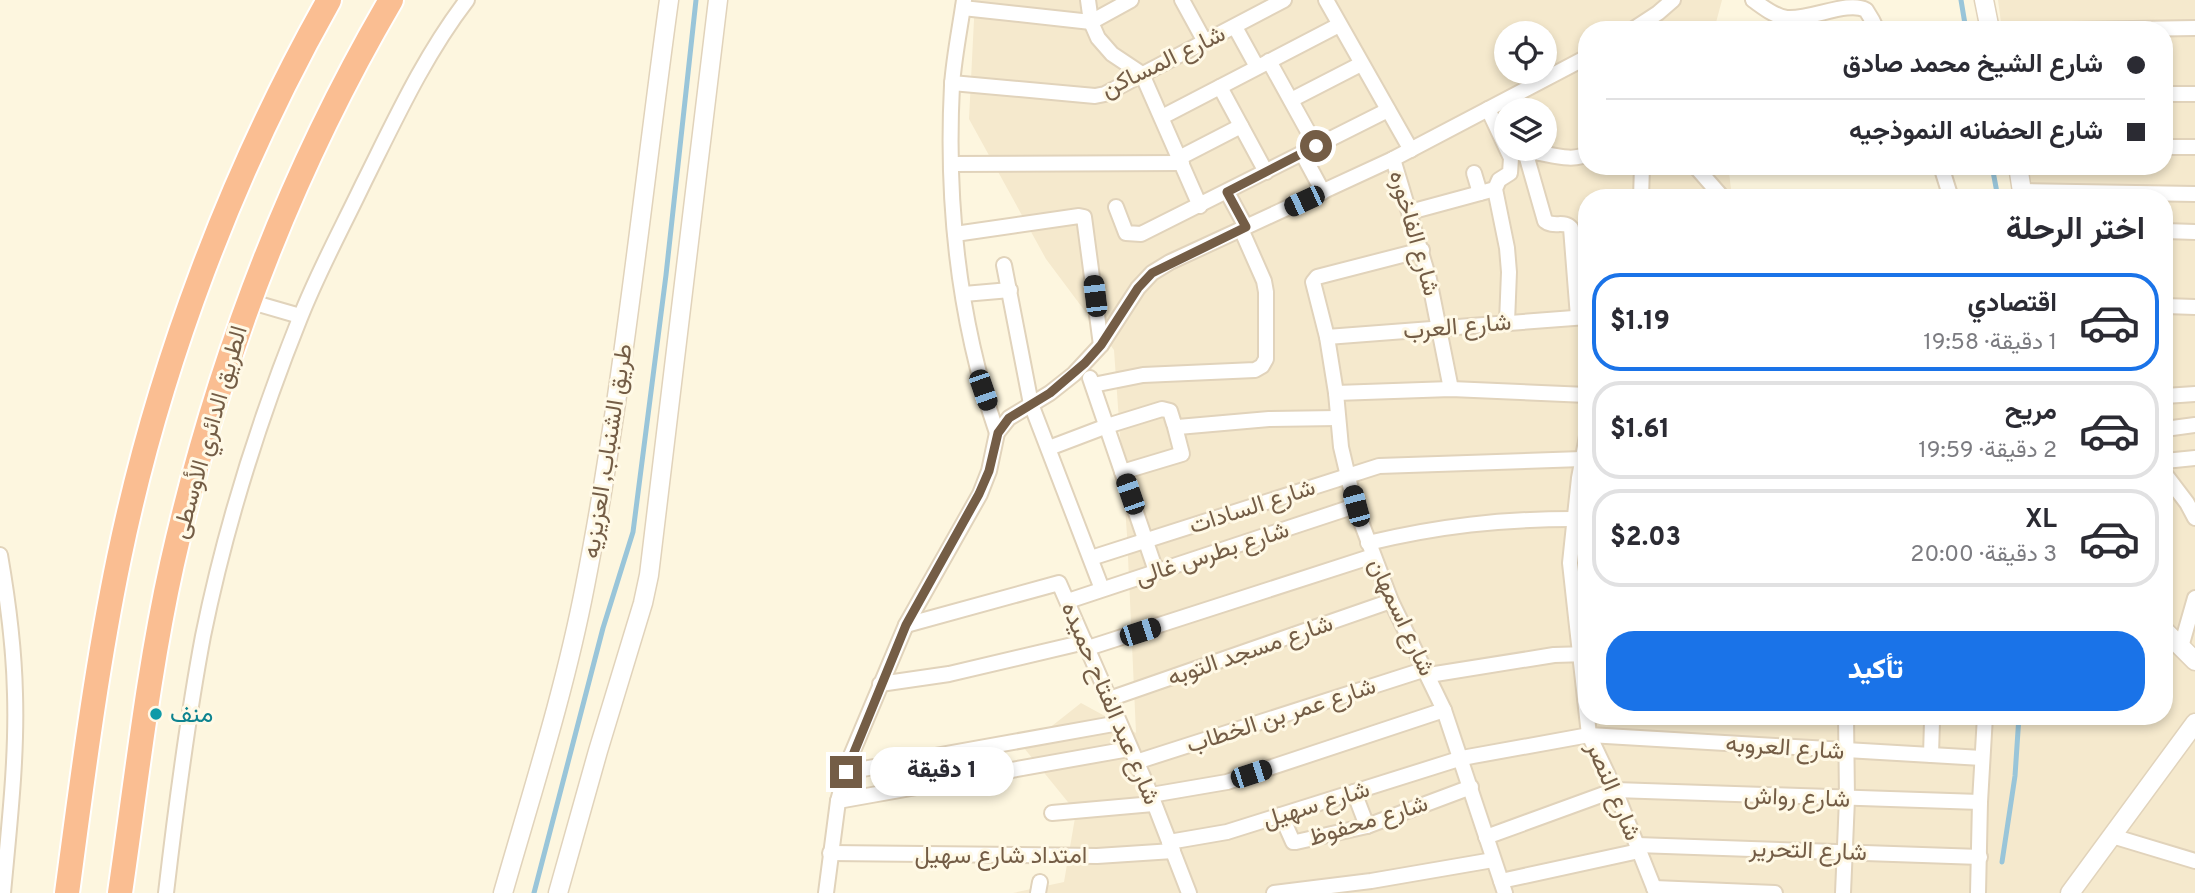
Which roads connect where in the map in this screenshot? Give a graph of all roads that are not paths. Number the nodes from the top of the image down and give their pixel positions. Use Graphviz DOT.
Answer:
graph roads {
  1 [pos="329,0"];
  2 [pos="391,0"];
  3 [pos="467,0"];
  4 [pos="669,0"];
  5 [pos="718,0"];
  6 [pos="1088,0"];
  7 [pos="1131,0"];
  8 [pos="1182,0"];
  9 [pos="1326,0"];
  10 [pos="1673,0"];
  11 [pos="1753,0"];
  12 [pos="1984,0"];
  13 [pos="1281,1"];
  14 [pos="964,4"];
  15 [pos="1646,21"];
  16 [pos="1872,21"];
  17 [pos="1988,21"];
  18 [pos="1091,22"];
  19 [pos="1339,25"];
  20 [pos="1235,27"];
  21 [pos="2173,28"];
  22 [pos="2195,28"];
  23 [pos="1205,42"];
  24 [pos="1578,62"];
  25 [pos="1263,64"];
  26 [pos="1361,64"];
  27 [pos="1142,74"];
  28 [pos="952,83"];
  29 [pos="1220,87"];
  30 [pos="2173,94"];
  31 [pos="2195,94"];
  32 [pos="1291,100"];
  33 [pos="1488,109"];
  34 [pos="1388,110"];
  35 [pos="1162,117"];
  36 [pos="1241,126"];
  37 [pos="2173,147"];
  38 [pos="2195,147"];
  39 [pos="1309,150"];
  40 [pos="1411,150"];
  41 [pos="1557,155"];
  42 [pos="1578,157"];
  43 [pos="1393,159"];
  44 [pos="1180,161"];
  45 [pos="1518,161"];
  46 [pos="1528,161"];
  47 [pos="1512,163"];
  48 [pos="952,164"];
  49 [pos="1266,172"];
  50 [pos="1474,173"];
  51 [pos="1703,175"];
  52 [pos="1715,189"];
  53 [pos="1488,191"];
  54 [pos="1227,192"];
  55 [pos="1323,192"];
  56 [pos="2173,194"];
  57 [pos="2195,194"];
  58 [pos="1200,205"];
  59 [pos="1116,207"];
  60 [pos="1410,212"];
  61 [pos="1244,228"];
  62 [pos="2173,231"];
  63 [pos="2195,232"];
  64 [pos="955,234"];
  65 [pos="1578,241"];
  66 [pos="1422,250"];
  67 [pos="1004,265"];
  68 [pos="1010,290"];
  69 [pos="964,294"];
  70 [pos="248,301"];
  71 [pos="2173,306"];
  72 [pos="2195,307"];
  73 [pos="300,316"];
  74 [pos="1578,317"];
  75 [pos="1507,322"];
  76 [pos="1440,328"];
  77 [pos="1328,337"];
  78 [pos="1101,345"];
  79 [pos="1085,363"];
  80 [pos="1093,385"];
  81 [pos="1451,389"];
  82 [pos="1336,393"];
  83 [pos="2195,394"];
  84 [pos="1578,395"];
  85 [pos="2173,395"];
  86 [pos="1031,404"];
  87 [pos="1338,418"];
  88 [pos="2195,425"];
  89 [pos="1107,426"];
  90 [pos="1175,426"];
  91 [pos="2173,428"];
  92 [pos="998,433"];
  93 [pos="1049,449"];
  94 [pos="2195,458"];
  95 [pos="1578,459"];
  96 [pos="2173,460"];
  97 [pos="1122,472"];
  98 [pos="1348,476"];
  99 [pos="2173,486"];
  100 [pos="1356,506"];
  101 [pos="1578,511"];
  102 [pos="1578,517"];
  103 [pos="2195,518"];
  104 [pos="1145,540"];
  105 [pos="1371,550"];
  106 [pos="0,555"];
  107 [pos="1091,558"];
  108 [pos="1156,571"];
  109 [pos="1578,587"];
  110 [pos="1102,589"];
  111 [pos="2195,598"];
  112 [pos="1068,601"];
  113 [pos="1391,601"];
  114 [pos="906,625"];
  115 [pos="2173,640"];
  116 [pos="1087,645"];
  117 [pos="2180,647"];
  118 [pos="1578,653"];
  119 [pos="2195,661"];
  120 [pos="1427,672"];
  121 [pos="880,684"];
  122 [pos="1109,699"];
  123 [pos="1444,710"];
  124 [pos="1119,723"];
  125 [pos="2195,723"];
  126 [pos="1588,725"];
  127 [pos="1846,725"];
  128 [pos="1932,725"];
  129 [pos="1984,725"];
  130 [pos="1589,735"];
  131 [pos="1846,751"];
  132 [pos="1133,755"];
  133 [pos="1931,755"];
  134 [pos="1462,758"];
  135 [pos="1982,758"];
  136 [pos="846,772"];
  137 [pos="1471,787"];
  138 [pos="1615,790"];
  139 [pos="1353,792"];
  140 [pos="1847,799"];
  141 [pos="1152,800"];
  142 [pos="838,801"];
  143 [pos="1980,802"];
  144 [pos="1052,813"];
  145 [pos="1280,816"];
  146 [pos="1367,826"];
  147 [pos="2112,836"];
  148 [pos="1486,837"];
  149 [pos="1171,846"];
  150 [pos="1638,848"];
  151 [pos="1844,851"];
  152 [pos="830,853"];
  153 [pos="1980,858"];
  154 [pos="1493,860"];
  155 [pos="2195,861"];
  156 [pos="1503,887"];
  157 [pos="1655,891"];
  158 [pos="3,893"];
  159 [pos="66,893"];
  160 [pos="120,893"];
  161 [pos="166,893"];
  162 [pos="503,893"];
  163 [pos="558,893"];
  164 [pos="826,893"];
  165 [pos="1189,893"];
  166 [pos="1274,893"];
  167 [pos="1775,893"];
  168 [pos="1843,893"];
  169 [pos="1978,893"];
  170 [pos="2070,893"];
  1 -- 159 [label="highway"];
  2 -- 70 [label="highway, الطريق الدائري الأوسطى"];
  3 -- 73 [label="street"];
  4 -- 162 [label="street, طريق الشنباب, العزيزيه"];
  5 -- 163 [label="street"];
  6 -- 18 [label="street"];
  7 -- 18 [label="street"];
  8 -- 23 [label="street"];
  9 -- 19 [label="street"];
  10 -- 15 [label="street"];
  11 -- 16 [label="street"];
  12 -- 17 [label="street"];
  13 -- 20 [label="street, شارع المساكن"];
  14 -- 18 [label="street"];
  14 -- 28 [label="street"];
  18 -- 27 [label="street"];
  19 -- 25 [label="street"];
  19 -- 26 [label="street"];
  20 -- 23 [label="street, شارع المساكن"];
  20 -- 25 [label="street"];
  21 -- 22 [label="street"];
  23 -- 27 [label="street, شارع المساكن"];
  24 -- 33 [label="street"];
  25 -- 29 [label="street"];
  25 -- 32 [label="street"];
  26 -- 32 [label="street"];
  26 -- 34 [label="street"];
  27 -- 28 [label="street, شارع المساكن"];
  27 -- 35 [label="street"];
  28 -- 48 [label="street"];
  29 -- 35 [label="street"];
  29 -- 36 [label="street"];
  30 -- 31 [label="street"];
  32 -- 39 [label="street"];
  33 -- 40 [label="street"];
  33 -- 47 [label="street"];
  34 -- 39 [label="street"];
  34 -- 40 [label="street"];
  35 -- 44 [label="street"];
  36 -- 44 [label="street"];
  36 -- 49 [label="street"];
  37 -- 38 [label="street"];
  39 -- 49 [label="street"];
  39 -- 55 [label="street"];
  40 -- 43 [label="street"];
  41 -- 42 [label="street"];
  43 -- 55 [label="street"];
  43 -- 60 [label="street, شارع الفاخوره"];
  44 -- 48 [label="street"];
  44 -- 58 [label="street"];
  45 -- 47 [label="street"];
  46 -- 65 [label="street"];
  47 -- 53 [label="street"];
  48 -- 64 [label="street"];
  49 -- 54 [label="street"];
  50 -- 53 [label="street"];
  51 -- 52 [label="street"];
  53 -- 60 [label="street"];
  53 -- 75 [label="street"];
  54 -- 58 [label="street"];
  54 -- 61 [label="street"];
  55 -- 61 [label="street"];
  56 -- 57 [label="street"];
  58 -- 59 [label="street"];
  60 -- 66 [label="street, شارع الفاخوره"];
  61 -- 78 [label="street"];
  61 -- 80 [label="street"];
  62 -- 63 [label="street"];
  64 -- 69 [label="street"];
  64 -- 78 [label="street"];
  66 -- 76 [label="street, شارع الفاخوره"];
  66 -- 77 [label="street, شارع اسمهان"];
  67 -- 68 [label="street"];
  68 -- 69 [label="street"];
  68 -- 86 [label="street"];
  69 -- 92 [label="street"];
  70 -- 73 [label="street"];
  70 -- 160 [label="highway, الطريق الدائري الأوسطى"];
  71 -- 72 [label="street"];
  73 -- 161 [label="street"];
  74 -- 75 [label="street, شارع العرب"];
  75 -- 76 [label="street, شارع العرب"];
  76 -- 77 [label="street, شارع العرب"];
  76 -- 81 [label="street, شارع الفاخوره"];
  77 -- 82 [label="street, شارع اسمهان"];
  78 -- 79 [label="street"];
  79 -- 80 [label="street"];
  79 -- 86 [label="street"];
  80 -- 89 [label="street"];
  81 -- 82 [label="street"];
  81 -- 84 [label="street"];
  82 -- 87 [label="street, شارع اسمهان"];
  83 -- 85 [label="street"];
  86 -- 92 [label="street"];
  86 -- 93 [label="street"];
  87 -- 90 [label="street"];
  87 -- 98 [label="street, شارع اسمهان"];
  88 -- 91 [label="street"];
  89 -- 90 [label="street"];
  89 -- 93 [label="street"];
  89 -- 97 [label="street"];
  90 -- 97 [label="street"];
  92 -- 114 [label="street"];
  93 -- 107 [label="street"];
  94 -- 96 [label="street"];
  95 -- 98 [label="street, شارع السادات"];
  97 -- 104 [label="street"];
  98 -- 100 [label="street, شارع اسمهان"];
  98 -- 104 [label="street, شارع السادات"];
  99 -- 103 [label="street"];
  100 -- 105 [label="street, شارع اسمهان"];
  100 -- 108 [label="street, شارع بطرس غالى"];
  101 -- 105 [label="street"];
  102 -- 109 [label="street, شارع النصر"];
  104 -- 107 [label="street, شارع السادات"];
  104 -- 108 [label="street"];
  105 -- 113 [label="street, شارع اسمهان"];
  105 -- 116 [label="street"];
  106 -- 158 [label="street"];
  107 -- 110 [label="street"];
  108 -- 110 [label="street, شارع بطرس غالى"];
  110 -- 112 [label="street, شارع بطرس غالى"];
  111 -- 117 [label="street"];
  112 -- 114 [label="street, شارع عبد الفتاح حميده"];
  112 -- 116 [label="street, شارع عبد الفتاح حميده"];
  113 -- 120 [label="street, شارع اسمهان"];
  113 -- 122 [label="street, شارع مسجد التوبه"];
  114 -- 121 [label="street"];
  115 -- 117 [label="street"];
  116 -- 121 [label="street"];
  116 -- 122 [label="street, شارع عبد الفتاح حميده"];
  117 -- 119 [label="street"];
  118 -- 120 [label="street, شارع عمر بن الخطاب"];
  120 -- 123 [label="street, شارع اسمهان"];
  120 -- 132 [label="street, شارع عمر بن الخطاب"];
  121 -- 136 [label="street"];
  122 -- 124 [label="street, شارع عبد الفتاح حميده"];
  123 -- 134 [label="street, شارع اسمهان"];
  123 -- 141 [label="street"];
  124 -- 132 [label="street, شارع عبد الفتاح حميده"];
  124 -- 136 [label="street"];
  125 -- 147 [label="street"];
  126 -- 130 [label="street, شارع النصر"];
  127 -- 131 [label="street"];
  128 -- 133 [label="street"];
  129 -- 135 [label="street"];
  130 -- 131 [label="street, شارع العروبه"];
  130 -- 134 [label="street, شارع العروبه"];
  130 -- 138 [label="street, شارع النصر"];
  131 -- 133 [label="street, شارع العروبه"];
  131 -- 140 [label="street"];
  132 -- 141 [label="street, شارع عبد الفتاح حميده"];
  132 -- 142 [label="street, شارع عمر بن الخطاب"];
  133 -- 135 [label="street, شارع العروبه"];
  134 -- 137 [label="street, شارع اسمهان"];
  134 -- 139 [label="street, شارع سهيل"];
  135 -- 143 [label="street"];
  136 -- 142 [label="street"];
  137 -- 146 [label="street, شارع محفوظ"];
  137 -- 148 [label="street, شارع اسمهان"];
  138 -- 140 [label="street, شارع رواش"];
  138 -- 148 [label="street"];
  138 -- 150 [label="street, شارع النصر"];
  139 -- 145 [label="street, شارع سهيل"];
  139 -- 146 [label="street"];
  140 -- 143 [label="street, شارع رواش"];
  140 -- 151 [label="street"];
  141 -- 144 [label="street"];
  141 -- 149 [label="street, شارع عبد الفتاح حميده"];
  142 -- 152 [label="street"];
  143 -- 153 [label="street"];
  145 -- 146 [label="street, شارع محفوظ"];
  145 -- 149 [label="street, شارع سهيل"];
  147 -- 155 [label="street"];
  147 -- 170 [label="street"];
  148 -- 154 [label="street, شارع اسمهان"];
  149 -- 152 [label="street, امتداد شارع سهيل"];
  149 -- 165 [label="street, شارع عبد الفتاح حميده"];
  150 -- 151 [label="street, شارع التحرير"];
  150 -- 156 [label="street, شارع التحرير"];
  150 -- 157 [label="street, شارع النصر"];
  151 -- 153 [label="street, شارع التحرير"];
  151 -- 168 [label="street"];
  152 -- 164 [label="street"];
  153 -- 169 [label="street"];
  154 -- 156 [label="street, شارع اسمهان"];
  154 -- 166 [label="street"];
  157 -- 167 [label="street"];
}
